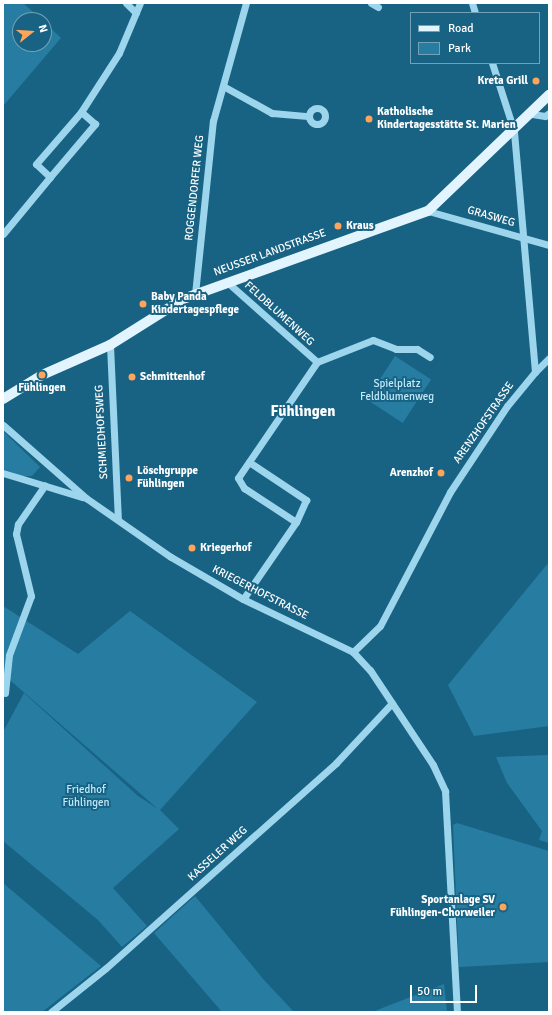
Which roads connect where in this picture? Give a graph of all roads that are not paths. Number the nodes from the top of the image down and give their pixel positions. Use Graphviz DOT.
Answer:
graph roads {
  1 [pos="126,3"];
  2 [pos="140,3"];
  3 [pos="246,3"];
  4 [pos="371,3"];
  5 [pos="378,7"];
  6 [pos="136,13"];
  7 [pos="492,64"];
  8 [pos="223,86"];
  9 [pos="549,95"];
  10 [pos="81,112"];
  11 [pos="549,113"];
  12 [pos="532,114"];
  13 [pos="308,116"];
  14 [pos="514,131"];
  15 [pos="50,177"];
  16 [pos="428,211"];
  17 [pos="3,234"];
  18 [pos="522,237"];
  19 [pos="549,245"];
  20 [pos="227,282"];
  21 [pos="195,294"];
  22 [pos="110,345"];
  23 [pos="430,356"];
  24 [pos="549,358"];
  25 [pos="317,362"];
  26 [pos="535,372"];
  27 [pos="3,399"];
  28 [pos="3,425"];
  29 [pos="249,462"];
  30 [pos="3,473"];
  31 [pos="45,485"];
  32 [pos="86,498"];
  33 [pos="118,518"];
  34 [pos="296,522"];
  35 [pos="243,599"];
  36 [pos="353,652"];
  37 [pos="5,693"];
  38 [pos="392,703"];
  39 [pos="50,1012"];
  40 [pos="458,1012"];
  1 -- 6 [label="street"];
  2 -- 6 [label="street"];
  3 -- 8 [label="street, ROGGENDORFER WEG"];
  4 -- 5 [label="street"];
  6 -- 10 [label="street"];
  7 -- 14 [label="street"];
  8 -- 13 [label="street"];
  8 -- 21 [label="street, ROGGENDORFER WEG"];
  9 -- 12 [label="main road, NEUSSER LANDSTRASSE"];
  10 -- 15 [label="street"];
  10 -- 15 [label="street"];
  11 -- 12 [label="street"];
  12 -- 14 [label="main road, NEUSSER LANDSTRASSE"];
  14 -- 16 [label="main road, NEUSSER LANDSTRASSE"];
  14 -- 18 [label="street"];
  15 -- 17 [label="street"];
  16 -- 18 [label="street, GRASWEG"];
  16 -- 20 [label="main road, NEUSSER LANDSTRASSE"];
  18 -- 19 [label="street, GRASWEG"];
  18 -- 26 [label="street"];
  20 -- 21 [label="main road, NEUSSER LANDSTRASSE"];
  20 -- 25 [label="street, FELDBLUMENWEG"];
  21 -- 22 [label="main road, NEUSSER LANDSTRASSE"];
  22 -- 27 [label="main road, NEUSSER LANDSTRASSE"];
  22 -- 33 [label="street, SCHMIEDHOFSWEG"];
  23 -- 25 [label="street, FELDBLUMENWEG"];
  24 -- 26 [label="street, ARENZHOFSTRASSE"];
  25 -- 29 [label="street, FELDBLUMENWEG"];
  26 -- 36 [label="street, ARENZHOFSTRASSE"];
  28 -- 32 [label="street, KRIEGERHOFSTRASSE"];
  29 -- 34 [label="street, FELDBLUMENWEG"];
  29 -- 34 [label="street"];
  30 -- 31 [label="street, KRIEGERHOFSTRASSE"];
  31 -- 32 [label="street, KRIEGERHOFSTRASSE"];
  31 -- 37 [label="street"];
  32 -- 33 [label="street, KRIEGERHOFSTRASSE"];
  33 -- 35 [label="street, KRIEGERHOFSTRASSE"];
  34 -- 35 [label="street"];
  35 -- 36 [label="street, KRIEGERHOFSTRASSE"];
  36 -- 38 [label="street, KRIEGERHOFSTRASSE"];
  38 -- 39 [label="street, KASSELER WEG"];
  38 -- 40 [label="street, KRIEGERHOFSTRASSE"];
}
